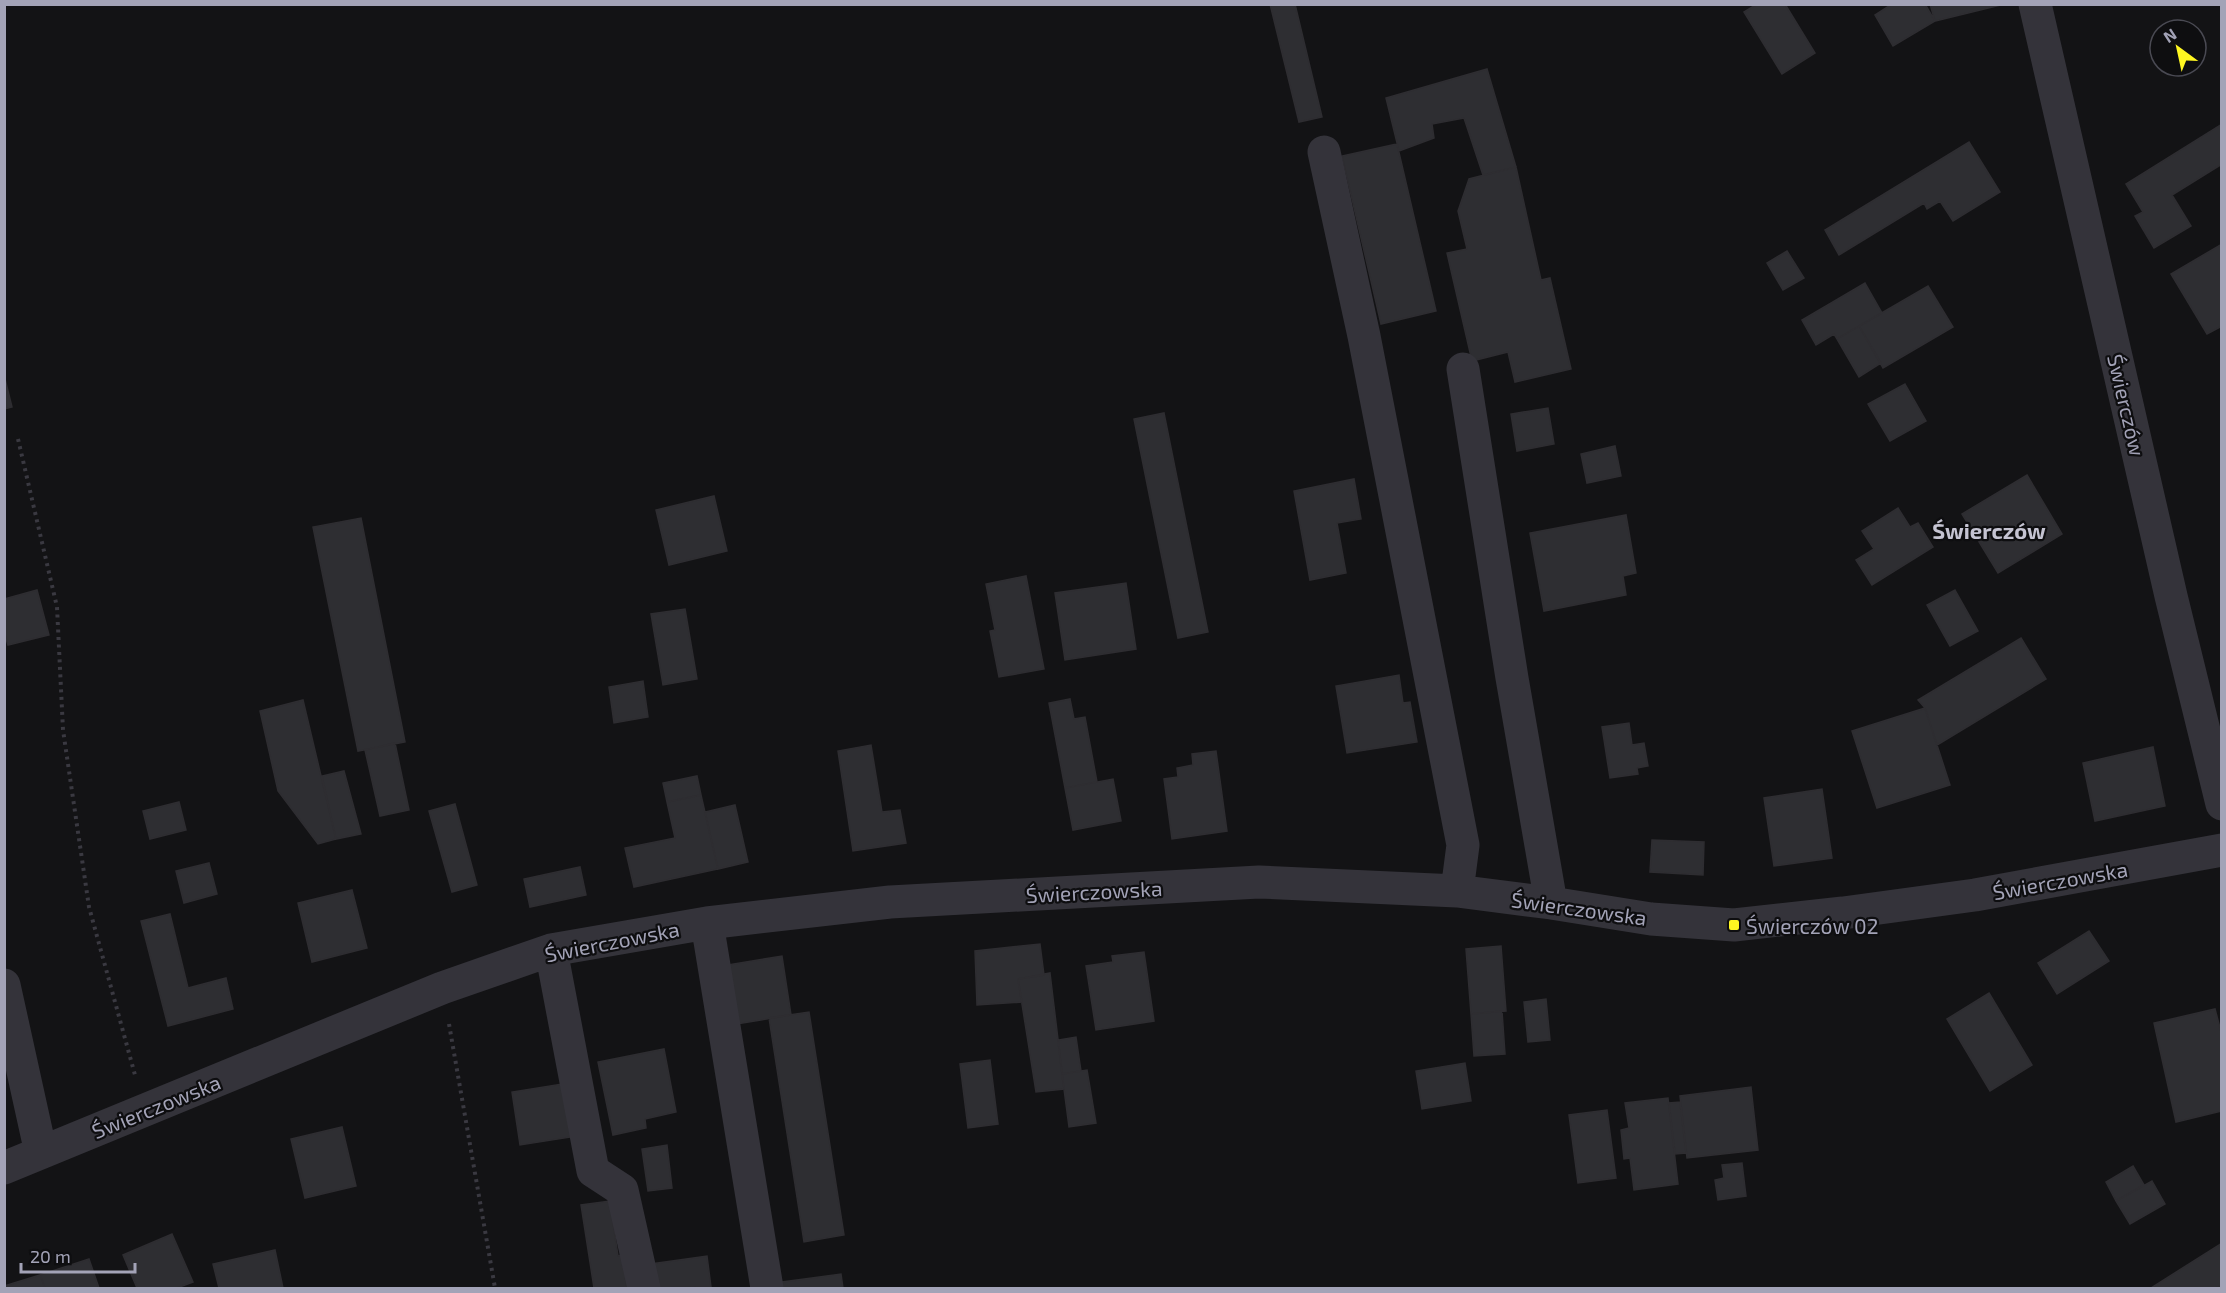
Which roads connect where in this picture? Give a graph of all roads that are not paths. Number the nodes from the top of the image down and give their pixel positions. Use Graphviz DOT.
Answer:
graph roads {
  1 [pos="2035,4"];
  2 [pos="1324,152"];
  3 [pos="1463,369"];
  4 [pos="2222,804"];
  5 [pos="2222,850"];
  6 [pos="1457,891"];
  7 [pos="1551,903"];
  8 [pos="707,923"];
  9 [pos="551,950"];
  10 [pos="4,985"];
  11 [pos="41,1153"];
  12 [pos="4,1168"];
  13 [pos="644,1288"];
  14 [pos="767,1288"];
  1 -- 4 [label="street, Świerczów"];
  2 -- 6 [label="street"];
  3 -- 7 [label="street"];
  5 -- 7 [label="street, Świerczowska"];
  6 -- 7 [label="street, Świerczowska"];
  6 -- 8 [label="street, Świerczowska"];
  8 -- 9 [label="street, Świerczowska"];
  8 -- 14 [label="street"];
  9 -- 11 [label="street, Świerczowska"];
  9 -- 13 [label="street"];
  10 -- 11 [label="street"];
  11 -- 12 [label="street, Świerczowska"];
}
